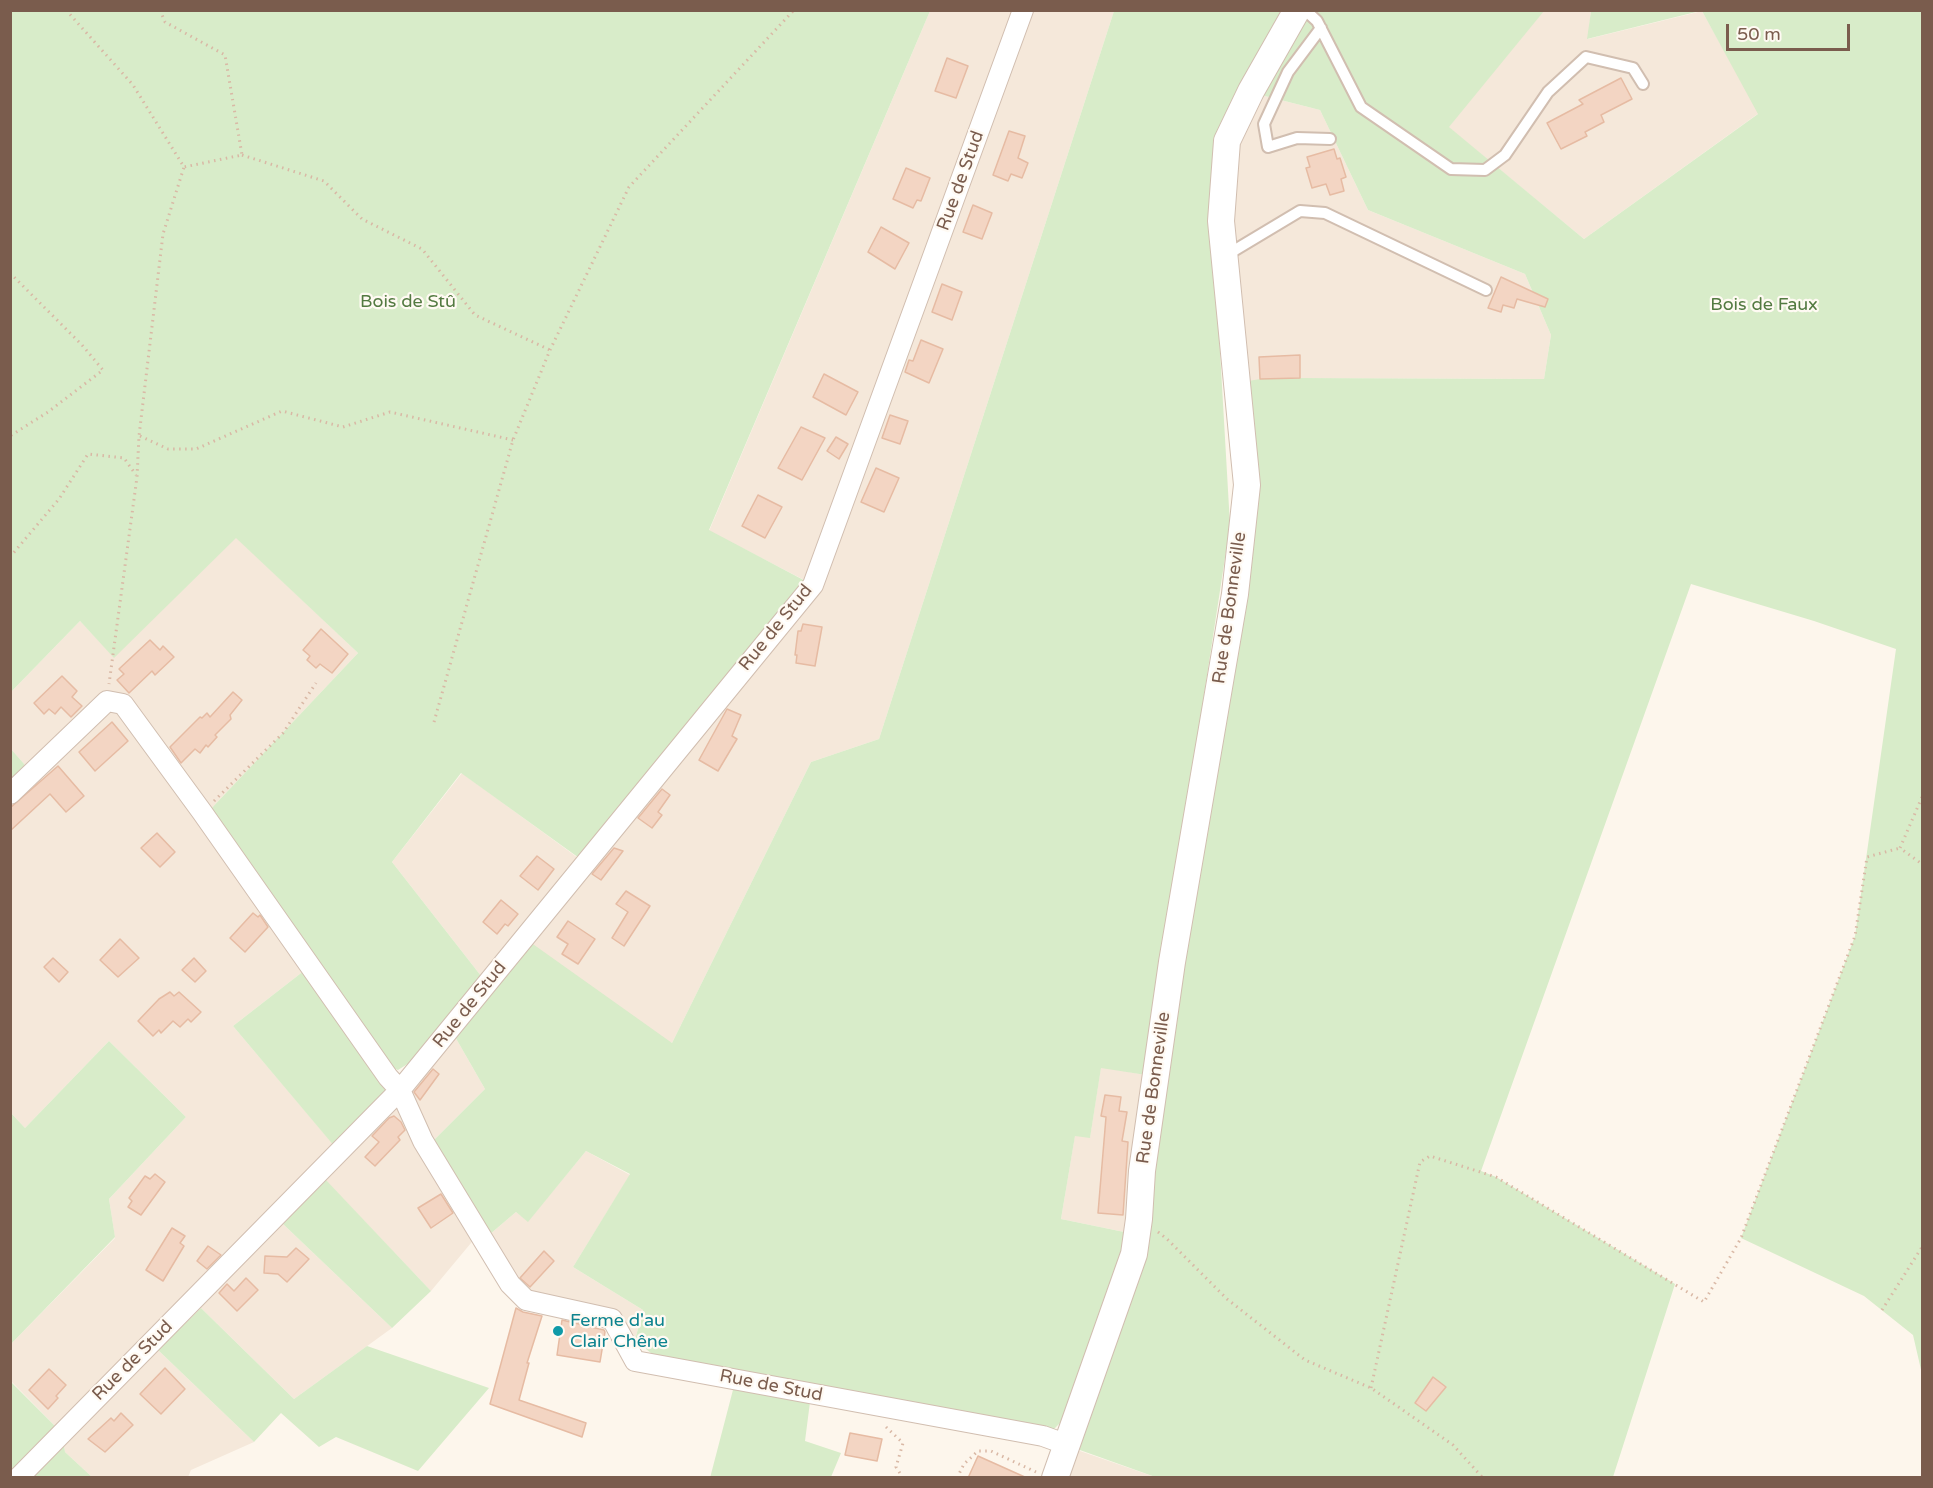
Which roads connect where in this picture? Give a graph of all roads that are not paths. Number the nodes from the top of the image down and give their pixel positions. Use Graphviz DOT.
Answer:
graph roads {
  1 [pos="1023,10"];
  2 [pos="1297,10"];
  3 [pos="1305,10"];
  4 [pos="1321,28"];
  5 [pos="1643,84"];
  6 [pos="1330,139"];
  7 [pos="1225,257"];
  8 [pos="1486,290"];
  9 [pos="10,794"];
  10 [pos="400,1090"];
  11 [pos="1068,1445"];
  12 [pos="1047,1475"];
  13 [pos="18,1478"];
  1 -- 10 [label="street, Rue de Stud"];
  2 -- 7 [label="street, Rue de Bonneville"];
  3 -- 4 [label="lane"];
  4 -- 5 [label="lane"];
  4 -- 6 [label="lane"];
  7 -- 8 [label="lane"];
  7 -- 11 [label="street, Rue de Bonneville"];
  9 -- 10 [label="street, Rue de Stud"];
  10 -- 11 [label="street, Rue de Stud"];
  10 -- 13 [label="street, Rue de Stud"];
  11 -- 12 [label="street, Rue de Bonneville"];
}
